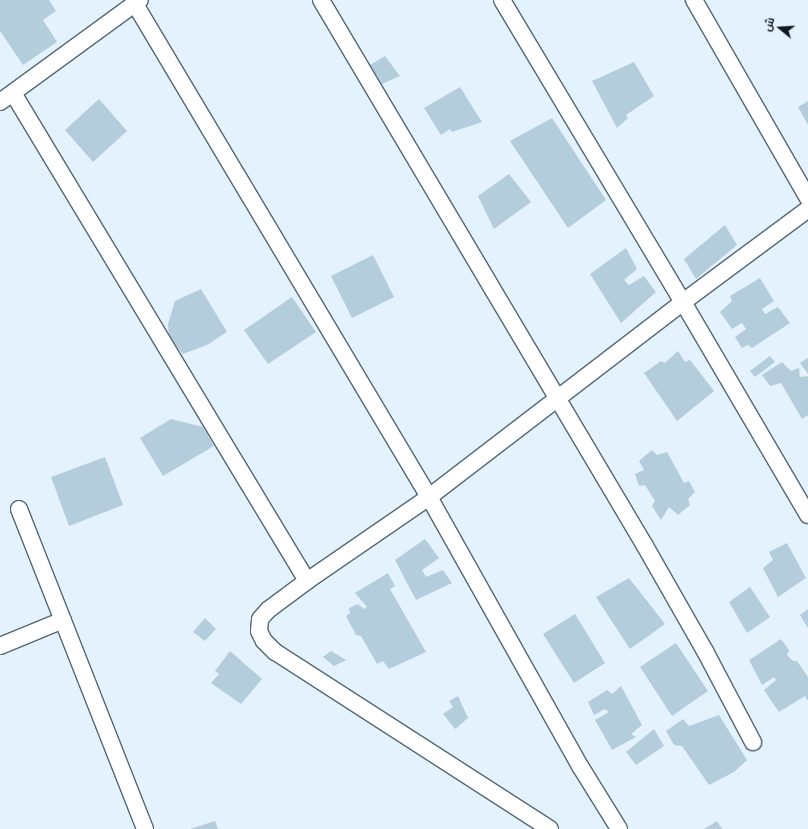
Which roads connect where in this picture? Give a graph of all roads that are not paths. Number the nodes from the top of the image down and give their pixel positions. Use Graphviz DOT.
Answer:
graph roads {
  1 [pos="321,0"];
  2 [pos="502,0"];
  3 [pos="694,0"];
  4 [pos="138,2"];
  5 [pos="6,97"];
  6 [pos="808,198"];
  7 [pos="808,209"];
  8 [pos="683,302"];
  9 [pos="557,400"];
  10 [pos="428,497"];
  11 [pos="19,509"];
  12 [pos="808,515"];
  13 [pos="307,581"];
  14 [pos="63,620"];
  15 [pos="0,646"];
  16 [pos="753,742"];
  17 [pos="145,829"];
  18 [pos="550,829"];
  19 [pos="619,829"];
  1 -- 9 [label="street"];
  2 -- 8 [label="street"];
  3 -- 6 [label="street"];
  4 -- 5 [label="street"];
  4 -- 10 [label="street"];
  5 -- 13 [label="street"];
  7 -- 8 [label="street"];
  8 -- 9 [label="street"];
  8 -- 12 [label="street"];
  9 -- 10 [label="street"];
  9 -- 16 [label="street"];
  10 -- 13 [label="street"];
  10 -- 19 [label="street"];
  11 -- 14 [label="street"];
  13 -- 18 [label="street"];
  14 -- 15 [label="street"];
  14 -- 17 [label="street"];
}
